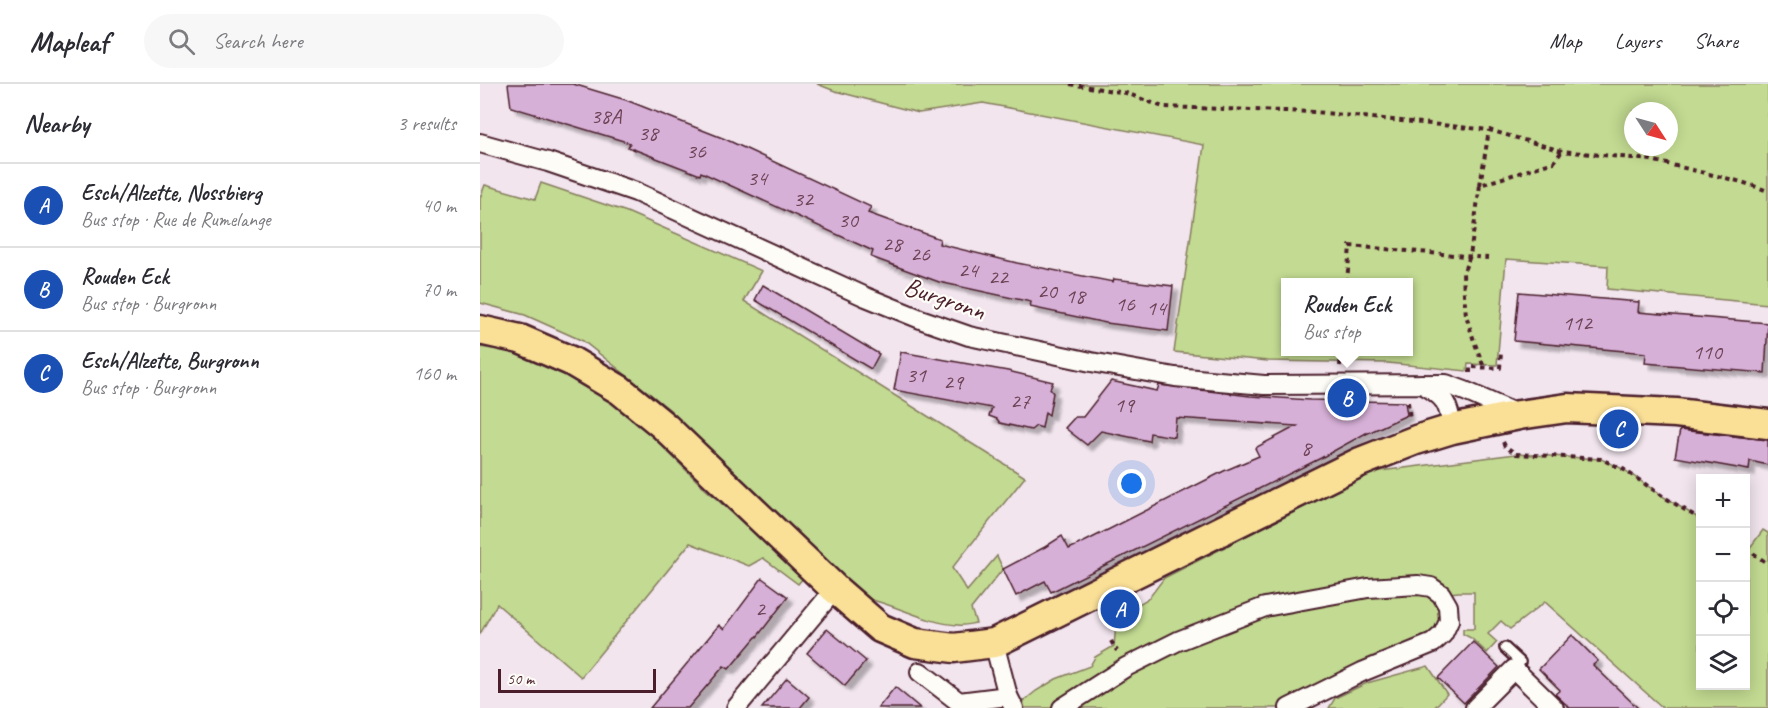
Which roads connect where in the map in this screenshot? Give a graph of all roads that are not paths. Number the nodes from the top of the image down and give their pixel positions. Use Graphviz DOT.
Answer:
graph roads {
  1 [pos="480,143"];
  2 [pos="480,330"];
  3 [pos="1467,383"];
  4 [pos="1422,384"];
  5 [pos="1520,416"];
  6 [pos="1768,424"];
  7 [pos="1461,427"];
  8 [pos="835,589"];
  9 [pos="994,643"];
  10 [pos="1505,648"];
  11 [pos="1514,669"];
  12 [pos="920,672"];
  13 [pos="1011,702"];
  14 [pos="1309,703"];
  15 [pos="736,708"];
  16 [pos="1062,708"];
  17 [pos="1289,708"];
  18 [pos="1475,708"];
  19 [pos="1554,708"];
  1 -- 4 [label="street, Burgronn"];
  2 -- 8 [label="main road"];
  3 -- 4 [label="street, Burgronn"];
  3 -- 5 [label="street, Burgronn"];
  3 -- 7 [label="street"];
  4 -- 7 [label="street"];
  5 -- 6 [label="main road"];
  5 -- 7 [label="main road"];
  7 -- 9 [label="main road"];
  8 -- 9 [label="main road"];
  8 -- 15 [label="street"];
  9 -- 13 [label="street"];
  10 -- 11 [label="lane"];
  11 -- 18 [label="street"];
  11 -- 19 [label="street"];
  12 -- 13 [label="street"];
  14 -- 16 [label="street"];
  14 -- 17 [label="street"];
}
